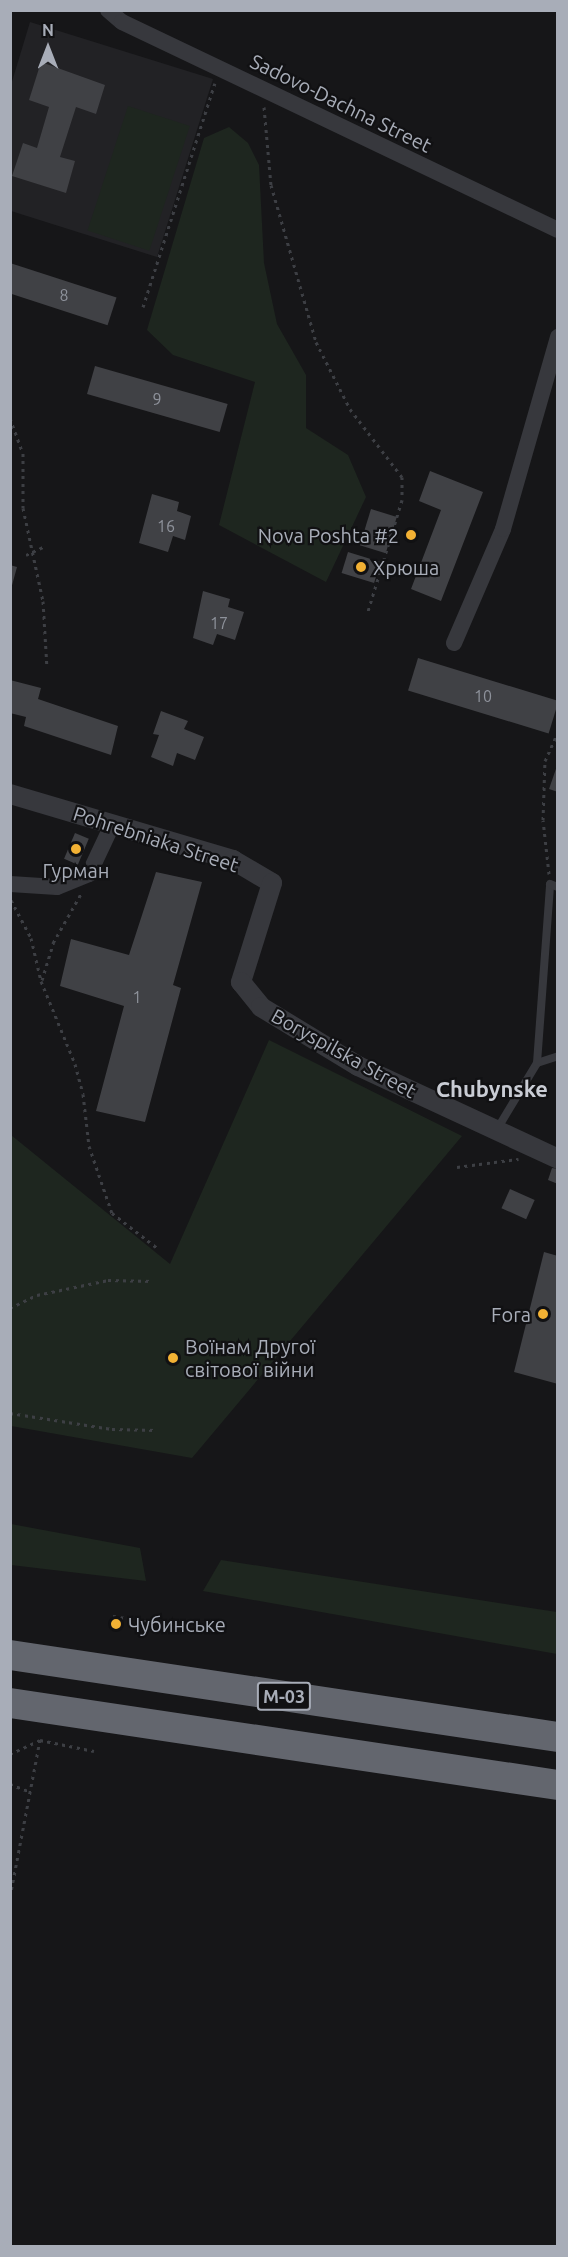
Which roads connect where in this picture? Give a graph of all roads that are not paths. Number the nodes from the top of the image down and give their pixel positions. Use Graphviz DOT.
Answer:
graph roads {
  1 [pos="108,10"];
  2 [pos="558,230"];
  3 [pos="558,337"];
  4 [pos="454,643"];
  5 [pos="10,794"];
  6 [pos="113,823"];
  7 [pos="10,884"];
  8 [pos="554,886"];
  9 [pos="261,1007"];
  10 [pos="558,1056"];
  11 [pos="537,1063"];
  12 [pos="495,1131"];
  13 [pos="553,1157"];
  14 [pos="10,1655"];
  15 [pos="10,1703"];
  16 [pos="558,1737"];
  17 [pos="558,1785"];
  1 -- 2 [label="street, Sadovo-Dachna Street"];
  3 -- 4 [label="street"];
  5 -- 6 [label="street, Pohrebniaka Street"];
  6 -- 7 [label="street"];
  6 -- 9 [label="street, Pohrebniaka Street"];
  8 -- 11 [label="lane"];
  9 -- 12 [label="street, Boryspilska Street"];
  10 -- 11 [label="lane"];
  11 -- 12 [label="lane"];
  12 -- 13 [label="street, Boryspilska Street"];
  14 -- 16 [label="highway, М-03"];
  15 -- 17 [label="highway, М-03"];
}
